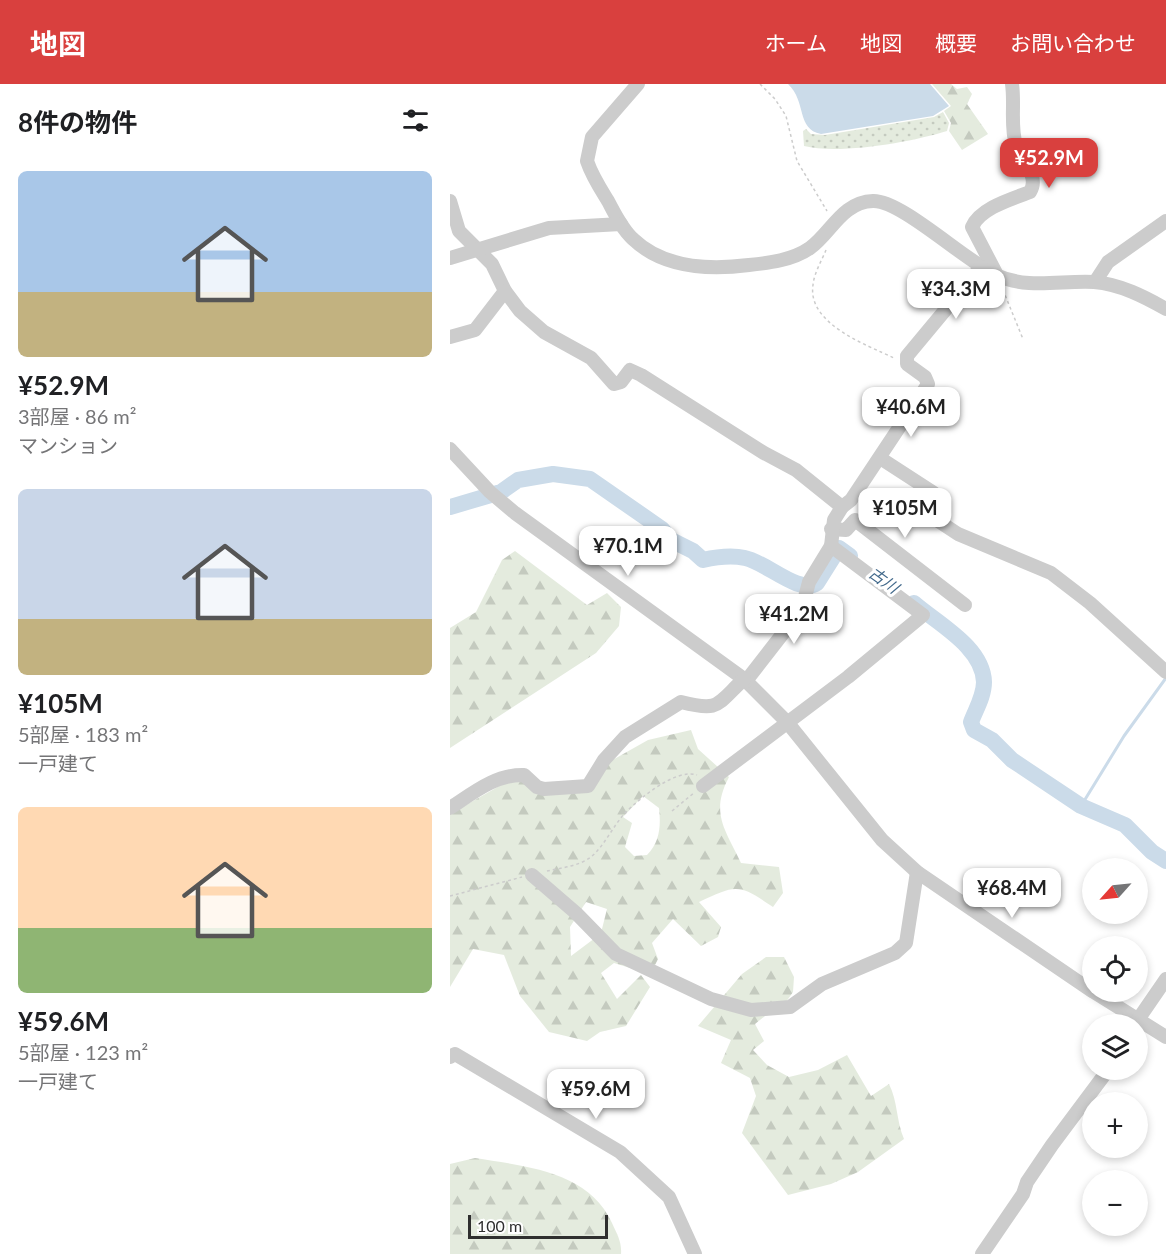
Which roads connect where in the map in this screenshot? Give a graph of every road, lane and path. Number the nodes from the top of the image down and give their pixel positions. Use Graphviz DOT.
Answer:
graph roads {
  1 [pos="638,84"];
  2 [pos="760,84"];
  3 [pos="1012,84"];
  4 [pos="450,201"];
  5 [pos="1166,221"];
  6 [pos="833,222"];
  7 [pos="621,224"];
  8 [pos="828,245"];
  9 [pos="477,248"];
  10 [pos="450,258"];
  11 [pos="981,267"];
  12 [pos="997,275"];
  13 [pos="1095,282"];
  14 [pos="505,291"];
  15 [pos="1166,309"];
  16 [pos="450,337"];
  17 [pos="1023,339"];
  18 [pos="906,360"];
  19 [pos="450,449"];
  20 [pos="880,458"];
  21 [pos="842,507"];
  22 [pos="831,529"];
  23 [pos="835,549"];
  24 [pos="965,605"];
  25 [pos="1166,672"];
  26 [pos="745,680"];
  27 [pos="787,722"];
  28 [pos="705,785"];
  29 [pos="450,808"];
  30 [pos="672,811"];
  31 [pos="917,872"];
  32 [pos="532,875"];
  33 [pos="450,896"];
  34 [pos="1166,979"];
  35 [pos="1082,984"];
  36 [pos="1109,1002"];
  37 [pos="1126,1014"];
  38 [pos="1142,1014"];
  39 [pos="1148,1027"];
  40 [pos="1166,1036"];
  41 [pos="450,1057"];
  42 [pos="1101,1080"];
  43 [pos="695,1254"];
  44 [pos="982,1254"];
  1 -- 7 [label="street"];
  2 -- 6 [label="path"];
  3 -- 12 [label="street"];
  4 -- 9 [label="street"];
  5 -- 13 [label="street"];
  6 -- 7 [label="street"];
  6 -- 11 [label="street"];
  7 -- 9 [label="street"];
  8 -- 18 [label="path"];
  9 -- 10 [label="street"];
  9 -- 14 [label="street"];
  11 -- 12 [label="street"];
  11 -- 18 [label="street"];
  12 -- 13 [label="street"];
  12 -- 17 [label="path"];
  13 -- 15 [label="street"];
  14 -- 16 [label="street"];
  14 -- 21 [label="street"];
  18 -- 20 [label="street"];
  19 -- 26 [label="street"];
  20 -- 21 [label="street"];
  20 -- 25 [label="street"];
  21 -- 22 [label="street"];
  22 -- 23 [label="street"];
  22 -- 24 [label="street"];
  23 -- 26 [label="street"];
  23 -- 27 [label="street"];
  26 -- 27 [label="street"];
  26 -- 29 [label="street"];
  27 -- 28 [label="street"];
  27 -- 31 [label="street"];
  28 -- 30 [label="path"];
  28 -- 32 [label="path"];
  31 -- 32 [label="street"];
  31 -- 35 [label="street"];
  32 -- 33 [label="path"];
  34 -- 38 [label="street"];
  36 -- 37 [label="street"];
  39 -- 40 [label="street"];
  41 -- 43 [label="street"];
  42 -- 44 [label="street"];
}
